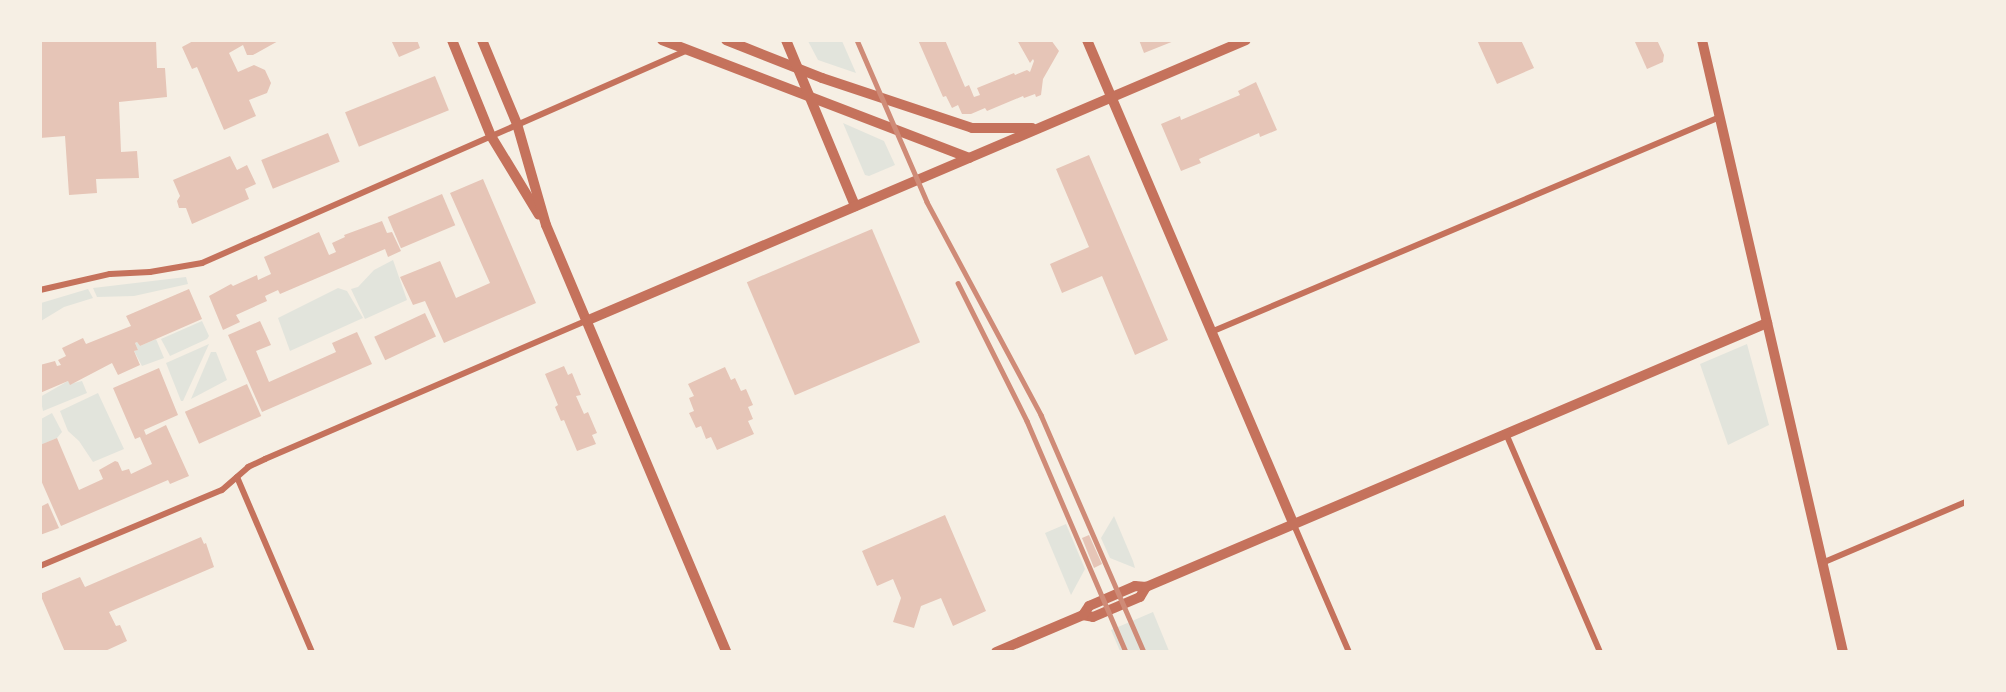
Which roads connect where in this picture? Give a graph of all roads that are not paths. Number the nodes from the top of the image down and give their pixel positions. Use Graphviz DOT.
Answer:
graph roads {
  1 [pos="452,40"];
  2 [pos="482,40"];
  3 [pos="662,40"];
  4 [pos="726,40"];
  5 [pos="786,40"];
  6 [pos="1087,40"];
  7 [pos="1246,40"];
  8 [pos="1702,40"];
  9 [pos="690,49"];
  10 [pos="797,68"];
  11 [pos="808,94"];
  12 [pos="1112,97"];
  13 [pos="1720,117"];
  14 [pos="518,124"];
  15 [pos="1038,128"];
  16 [pos="491,136"];
  17 [pos="969,158"];
  18 [pos="855,206"];
  19 [pos="546,225"];
  20 [pos="40,290"];
  21 [pos="586,321"];
  22 [pos="1767,323"];
  23 [pos="1211,332"];
  24 [pos="1507,436"];
  25 [pos="237,477"];
  26 [pos="1965,502"];
  27 [pos="1294,525"];
  28 [pos="1822,563"];
  29 [pos="40,566"];
  30 [pos="312,651"];
  31 [pos="726,651"];
  32 [pos="996,651"];
  33 [pos="1348,651"];
  34 [pos="1600,651"];
  35 [pos="1843,651"];
  1 -- 16 [label="street"];
  2 -- 14 [label="street"];
  3 -- 9 [label="street"];
  4 -- 10 [label="street"];
  5 -- 10 [label="street"];
  6 -- 12 [label="street"];
  7 -- 12 [label="street"];
  8 -- 13 [label="street"];
  9 -- 11 [label="street"];
  9 -- 14 [label="street"];
  10 -- 11 [label="street"];
  10 -- 15 [label="street"];
  11 -- 17 [label="street"];
  11 -- 18 [label="street"];
  12 -- 15 [label="street"];
  12 -- 23 [label="street"];
  13 -- 22 [label="street"];
  13 -- 23 [label="street"];
  14 -- 16 [label="street"];
  14 -- 19 [label="street"];
  15 -- 17 [label="street"];
  16 -- 19 [label="street"];
  16 -- 20 [label="street"];
  17 -- 18 [label="street"];
  18 -- 21 [label="street"];
  19 -- 21 [label="street"];
  21 -- 25 [label="street"];
  21 -- 31 [label="street"];
  22 -- 24 [label="street"];
  22 -- 28 [label="street"];
  23 -- 27 [label="street"];
  24 -- 27 [label="street"];
  24 -- 34 [label="street"];
  25 -- 29 [label="street"];
  25 -- 30 [label="street"];
  26 -- 28 [label="street"];
  27 -- 32 [label="street"];
  27 -- 33 [label="street"];
  28 -- 35 [label="street"];
}
